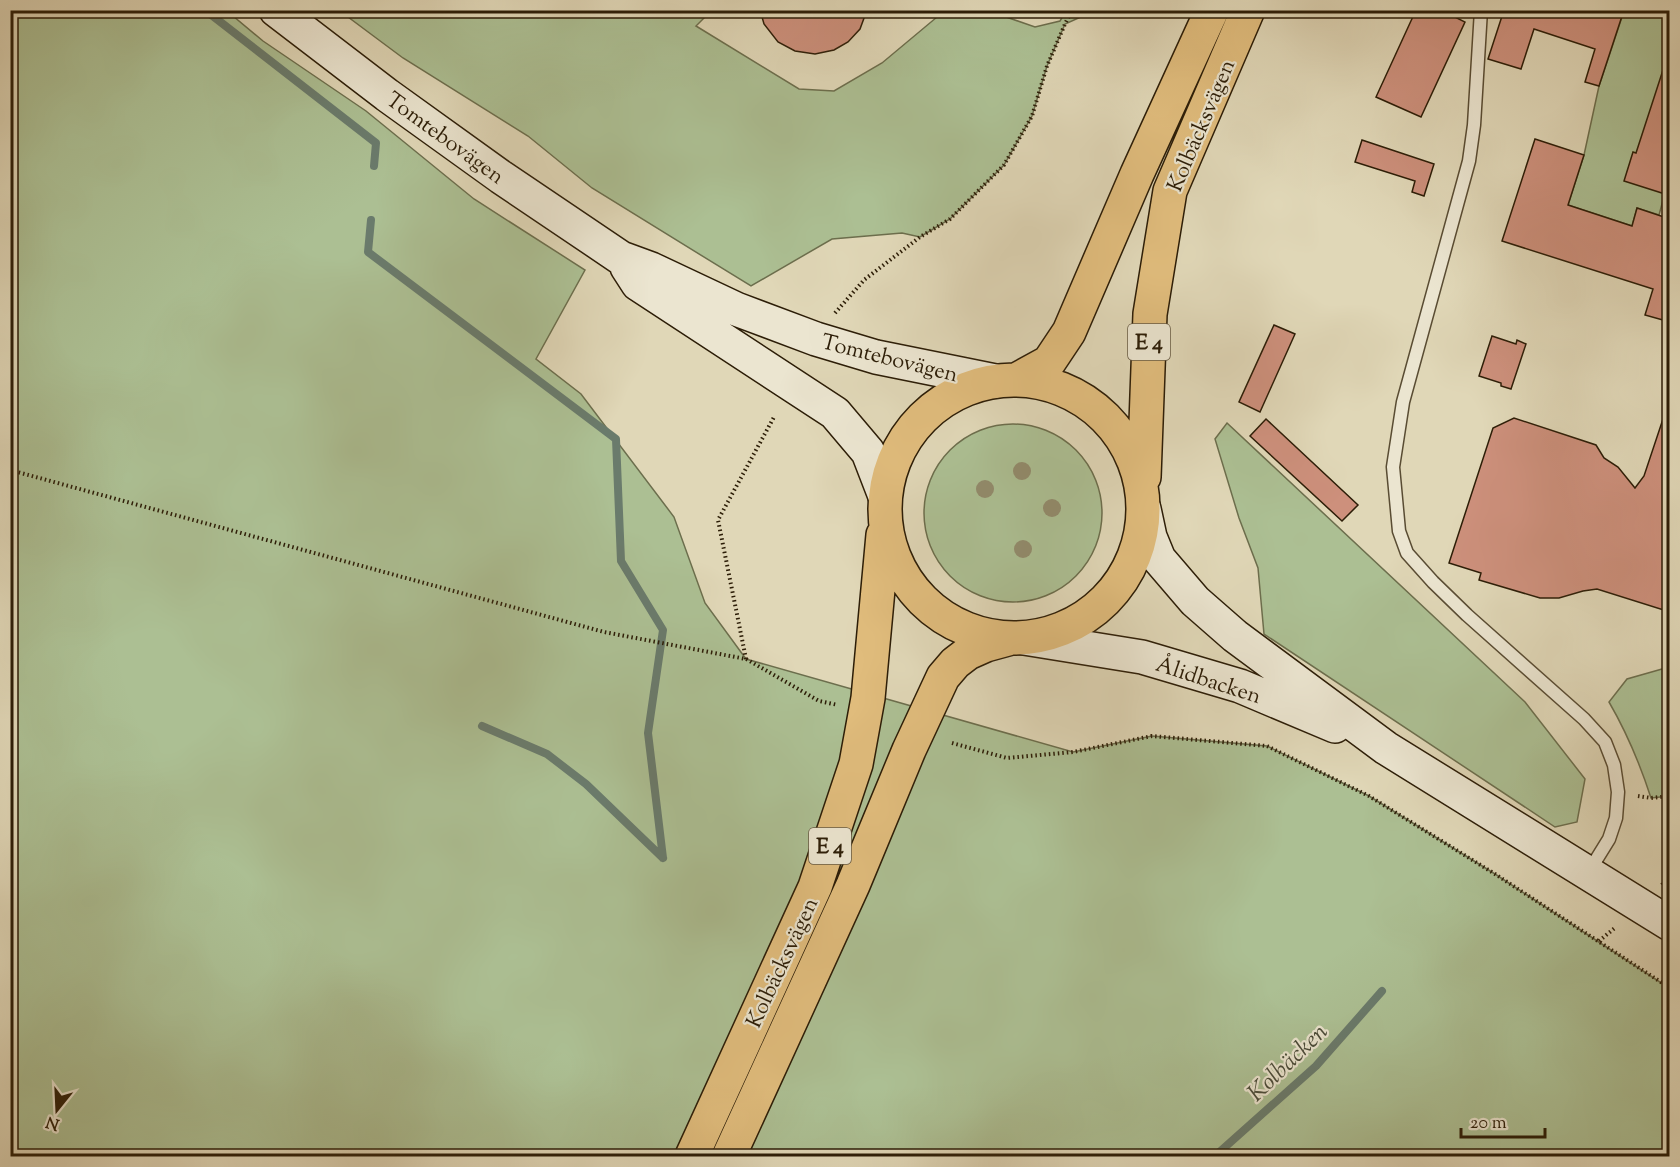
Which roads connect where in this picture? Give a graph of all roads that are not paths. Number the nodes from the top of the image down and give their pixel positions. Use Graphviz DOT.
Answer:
graph roads {
  1 [pos="276,10"];
  2 [pos="1212,10"];
  3 [pos="1248,10"];
  4 [pos="1482,10"];
  5 [pos="621,258"];
  6 [pos="1007,380"];
  7 [pos="1144,501"];
  8 [pos="885,504"];
  9 [pos="1016,638"];
  10 [pos="1386,748"];
  11 [pos="1587,874"];
  12 [pos="1670,924"];
  13 [pos="692,1156"];
  14 [pos="729,1156"];
  1 -- 5 [label="main road, Tomtebovägen"];
  2 -- 6 [label="highway, Kolbäcksvägen / E 4"];
  3 -- 7 [label="highway, Kolbäcksvägen / E 4"];
  4 -- 11 [label="lane"];
  5 -- 6 [label="main road, Tomtebovägen"];
  5 -- 8 [label="main road, Tomtebovägen"];
  6 -- 7 [label="highway, E 4"];
  6 -- 8 [label="highway, E 4"];
  7 -- 9 [label="highway, E 4"];
  7 -- 10 [label="main road, Ålidbacken"];
  8 -- 9 [label="highway, E 4"];
  8 -- 13 [label="highway, Kolbäcksvägen / E 4"];
  9 -- 10 [label="main road, Ålidbacken"];
  9 -- 14 [label="highway, Kolbäcksvägen / E 4"];
  10 -- 11 [label="main road, Ålidbacken"];
  11 -- 12 [label="main road, Ålidbacken"];
}
